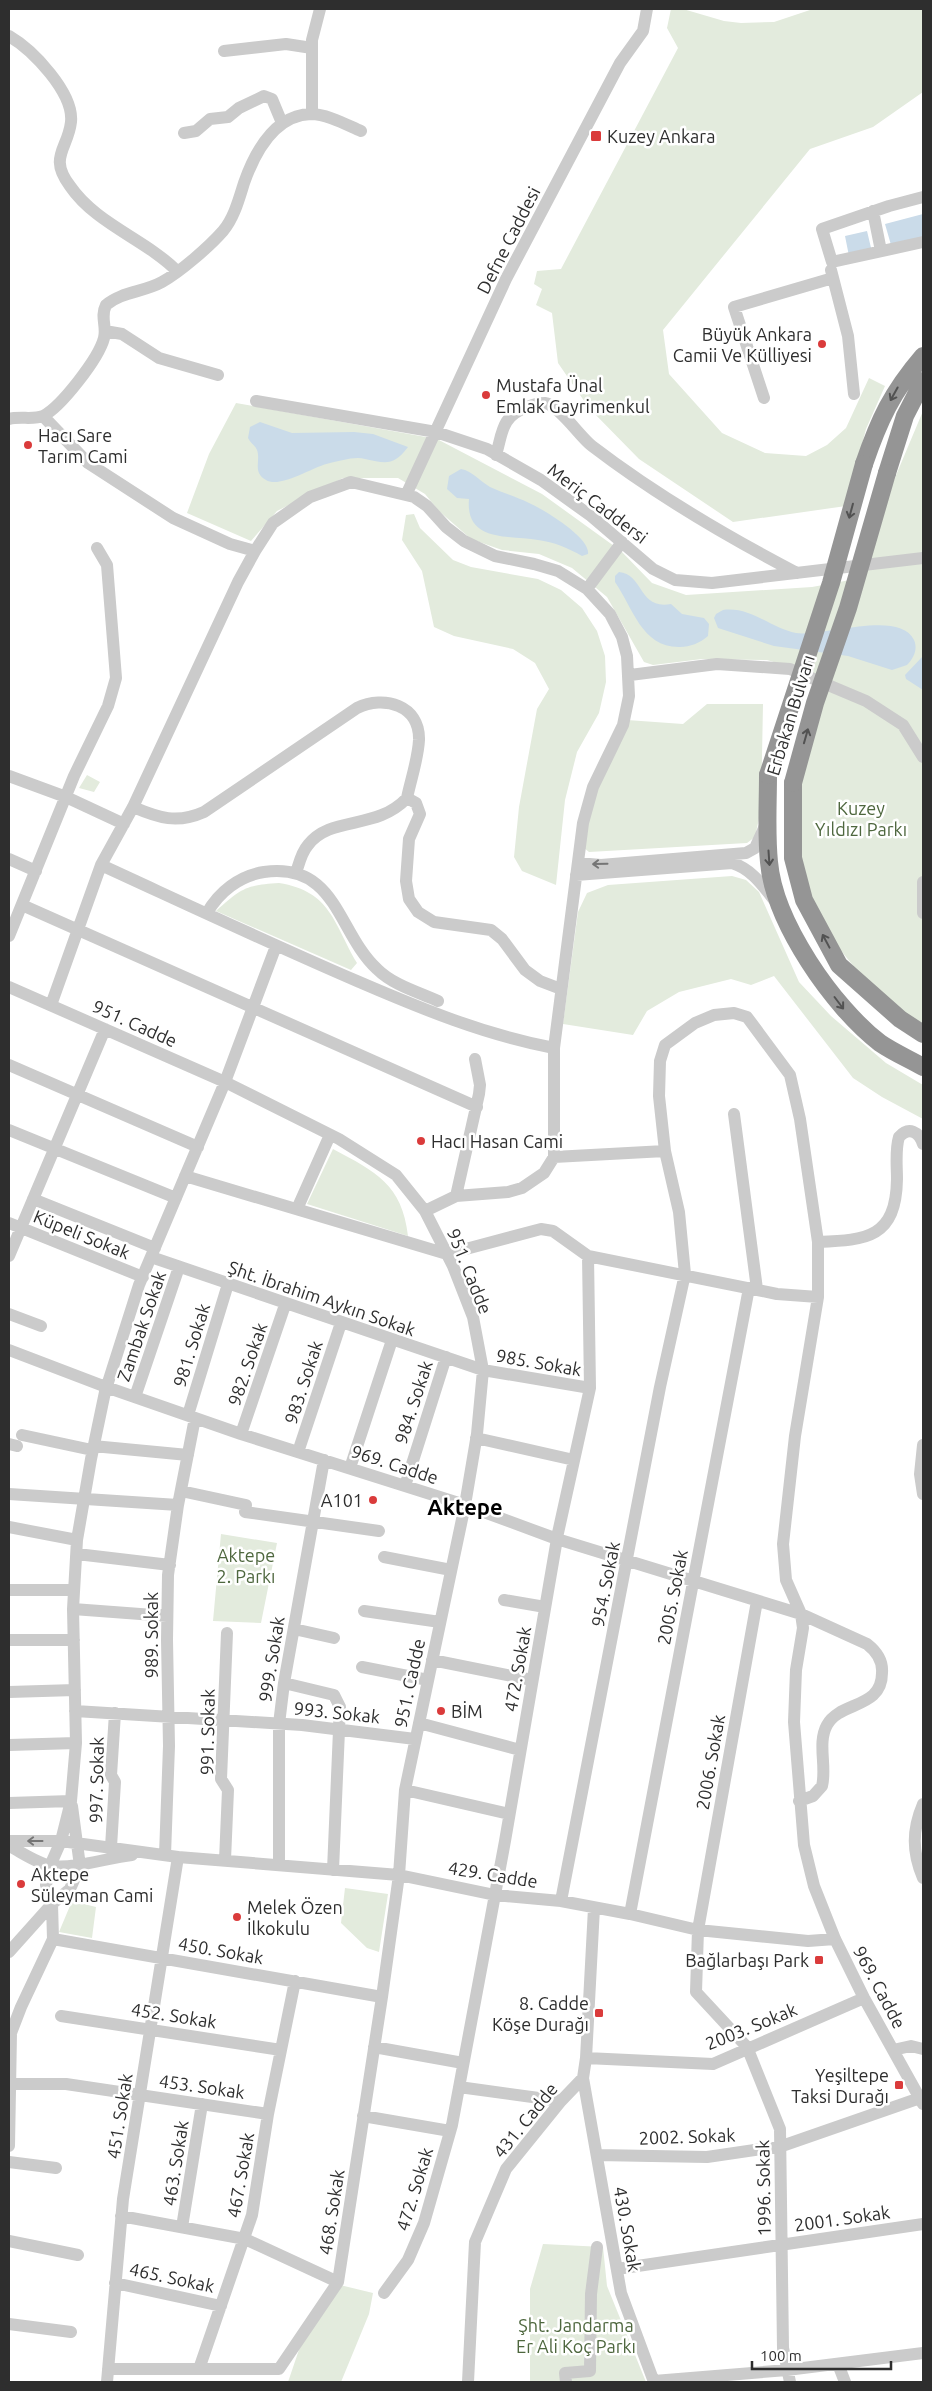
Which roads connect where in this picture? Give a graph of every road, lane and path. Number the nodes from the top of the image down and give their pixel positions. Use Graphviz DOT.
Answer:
graph roads {
  1 [pos="320,9"];
  2 [pos="647,9"];
  3 [pos="9,36"];
  4 [pos="312,48"];
  5 [pos="224,51"];
  6 [pos="312,114"];
  7 [pos="282,123"];
  8 [pos="361,131"];
  9 [pos="184,132"];
  10 [pos="923,197"];
  11 [pos="873,211"];
  12 [pos="923,242"];
  13 [pos="881,251"];
  14 [pos="832,262"];
  15 [pos="177,271"];
  16 [pos="833,278"];
  17 [pos="105,331"];
  18 [pos="923,356"];
  19 [pos="218,375"];
  20 [pos="923,381"];
  21 [pos="854,394"];
  22 [pos="764,398"];
  23 [pos="256,401"];
  24 [pos="42,416"];
  25 [pos="9,419"];
  26 [pos="436,432"];
  27 [pos="496,455"];
  28 [pos="407,493"];
  29 [pos="622,542"];
  30 [pos="97,548"];
  31 [pos="255,551"];
  32 [pos="923,558"];
  33 [pos="797,573"];
  34 [pos="587,589"];
  35 [pos="630,675"];
  36 [pos="923,757"];
  37 [pos="9,776"];
  38 [pos="66,797"];
  39 [pos="407,798"];
  40 [pos="133,807"];
  41 [pos="767,819"];
  42 [pos="124,824"];
  43 [pos="9,859"];
  44 [pos="101,865"];
  45 [pos="577,869"];
  46 [pos="36,871"];
  47 [pos="296,873"];
  48 [pos="923,882"];
  49 [pos="22,905"];
  50 [pos="782,910"];
  51 [pos="207,913"];
  52 [pos="923,913"];
  53 [pos="76,930"];
  54 [pos="9,936"];
  55 [pos="276,946"];
  56 [pos="9,987"];
  57 [pos="561,989"];
  58 [pos="438,1001"];
  59 [pos="51,1005"];
  60 [pos="254,1007"];
  61 [pos="105,1029"];
  62 [pos="923,1034"];
  63 [pos="554,1048"];
  64 [pos="475,1059"];
  65 [pos="9,1065"];
  66 [pos="923,1067"];
  67 [pos="225,1082"];
  68 [pos="78,1093"];
  69 [pos="477,1107"];
  70 [pos="734,1114"];
  71 [pos="9,1130"];
  72 [pos="330,1135"];
  73 [pos="923,1144"];
  74 [pos="198,1147"];
  75 [pos="54,1148"];
  76 [pos="665,1151"];
  77 [pos="554,1158"];
  78 [pos="185,1176"];
  79 [pos="456,1196"];
  80 [pos="176,1198"];
  81 [pos="33,1199"];
  82 [pos="297,1210"];
  83 [pos="425,1211"];
  84 [pos="15,1225"];
  85 [pos="818,1242"];
  86 [pos="153,1253"];
  87 [pos="447,1254"];
  88 [pos="9,1256"];
  89 [pos="588,1256"];
  90 [pos="179,1267"];
  91 [pos="685,1274"];
  92 [pos="143,1277"];
  93 [pos="228,1284"];
  94 [pos="753,1289"];
  95 [pos="818,1297"];
  96 [pos="285,1304"];
  97 [pos="9,1314"];
  98 [pos="341,1323"];
  99 [pos="41,1326"];
  100 [pos="392,1340"];
  101 [pos="9,1350"];
  102 [pos="446,1357"];
  103 [pos="483,1370"];
  104 [pos="106,1387"];
  105 [pos="590,1388"];
  106 [pos="135,1397"];
  107 [pos="192,1416"];
  108 [pos="242,1434"];
  109 [pos="476,1438"];
  110 [pos="16,1442"];
  111 [pos="923,1445"];
  112 [pos="93,1448"];
  113 [pos="298,1452"];
  114 [pos="188,1455"];
  115 [pos="324,1460"];
  116 [pos="574,1460"];
  117 [pos="350,1468"];
  118 [pos="405,1486"];
  119 [pos="181,1490"];
  120 [pos="9,1494"];
  121 [pos="923,1494"];
  122 [pos="84,1500"];
  123 [pos="178,1505"];
  124 [pos="465,1505"];
  125 [pos="313,1522"];
  126 [pos="9,1527"];
  127 [pos="379,1530"];
  128 [pos="557,1539"];
  129 [pos="78,1540"];
  130 [pos="77,1554"];
  131 [pos="384,1557"];
  132 [pos="627,1560"];
  133 [pos="170,1565"];
  134 [pos="451,1570"];
  135 [pos="693,1581"];
  136 [pos="9,1590"];
  137 [pos="74,1590"];
  138 [pos="504,1600"];
  139 [pos="757,1601"];
  140 [pos="545,1607"];
  141 [pos="73,1609"];
  142 [pos="364,1611"];
  143 [pos="800,1614"];
  144 [pos="168,1616"];
  145 [pos="440,1622"];
  146 [pos="294,1629"];
  147 [pos="227,1633"];
  148 [pos="334,1638"];
  149 [pos="9,1640"];
  150 [pos="74,1640"];
  151 [pos="432,1660"];
  152 [pos="362,1667"];
  153 [pos="428,1680"];
  154 [pos="532,1680"];
  155 [pos="284,1683"];
  156 [pos="75,1690"];
  157 [pos="9,1692"];
  158 [pos="75,1711"];
  159 [pos="115,1713"];
  160 [pos="169,1716"];
  161 [pos="223,1720"];
  162 [pos="419,1723"];
  163 [pos="279,1724"];
  164 [pos="338,1729"];
  165 [pos="415,1739"];
  166 [pos="76,1743"];
  167 [pos="9,1745"];
  168 [pos="520,1750"];
  169 [pos="405,1790"];
  170 [pos="71,1801"];
  171 [pos="799,1801"];
  172 [pos="9,1803"];
  173 [pos="923,1804"];
  174 [pos="509,1814"];
  175 [pos="9,1841"];
  176 [pos="61,1841"];
  177 [pos="78,1844"];
  178 [pos="9,1846"];
  179 [pos="112,1847"];
  180 [pos="145,1853"];
  181 [pos="172,1856"];
  182 [pos="224,1860"];
  183 [pos="279,1865"];
  184 [pos="50,1866"];
  185 [pos="80,1866"];
  186 [pos="333,1870"];
  187 [pos="399,1874"];
  188 [pos="923,1878"];
  189 [pos="494,1895"];
  190 [pos="561,1901"];
  191 [pos="52,1904"];
  192 [pos="594,1908"];
  193 [pos="630,1914"];
  194 [pos="698,1930"];
  195 [pos="53,1939"];
  196 [pos="835,1939"];
  197 [pos="11,1945"];
  198 [pos="161,1957"];
  199 [pos="295,1981"];
  200 [pos="382,1997"];
  201 [pos="864,1998"];
  202 [pos="61,2016"];
  203 [pos="150,2029"];
  204 [pos="374,2047"];
  205 [pos="747,2048"];
  206 [pos="923,2049"];
  207 [pos="281,2050"];
  208 [pos="893,2050"];
  209 [pos="586,2058"];
  210 [pos="463,2063"];
  211 [pos="582,2078"];
  212 [pos="10,2084"];
  213 [pos="459,2087"];
  214 [pos="140,2095"];
  215 [pos="561,2101"];
  216 [pos="921,2101"];
  217 [pos="202,2104"];
  218 [pos="268,2114"];
  219 [pos="364,2116"];
  220 [pos="450,2131"];
  221 [pos="9,2146"];
  222 [pos="782,2146"];
  223 [pos="597,2155"];
  224 [pos="9,2162"];
  225 [pos="56,2168"];
  226 [pos="121,2216"];
  227 [pos="923,2224"];
  228 [pos="182,2227"];
  229 [pos="245,2239"];
  230 [pos="9,2241"];
  231 [pos="781,2243"];
  232 [pos="597,2247"];
  233 [pos="78,2255"];
  234 [pos="617,2269"];
  235 [pos="338,2282"];
  236 [pos="115,2283"];
  237 [pos="384,2293"];
  238 [pos="221,2306"];
  239 [pos="9,2324"];
  240 [pos="71,2332"];
  241 [pos="923,2354"];
  242 [pos="838,2364"];
  243 [pos="108,2368"];
  244 [pos="199,2369"];
  245 [pos="789,2376"];
  246 [pos="108,2382"];
  247 [pos="468,2382"];
  248 [pos="566,2382"];
  249 [pos="654,2382"];
  250 [pos="845,2382"];
  1 -- 4 [label="street"];
  2 -- 26 [label="street, Defne Caddesi"];
  3 -- 15 [label="street"];
  4 -- 5 [label="street"];
  4 -- 6 [label="street"];
  6 -- 7 [label="street"];
  6 -- 8 [label="street"];
  7 -- 9 [label="street"];
  7 -- 15 [label="street"];
  10 -- 11 [label="street"];
  11 -- 13 [label="street"];
  11 -- 14 [label="street"];
  12 -- 13 [label="street"];
  13 -- 14 [label="street"];
  14 -- 16 [label="street"];
  15 -- 17 [label="street"];
  16 -- 21 [label="street"];
  16 -- 22 [label="street"];
  17 -- 19 [label="street"];
  17 -- 24 [label="street"];
  18 -- 41 [label="highway, Erbakan Bulvarı, one-way, bridge"];
  62 -- 20 [label="highway, Erbakan Bulvarı, one-way, bridge"];
  23 -- 26 [label="street, Meriç Caddersi"];
  24 -- 25 [label="street"];
  24 -- 31 [label="street"];
  26 -- 27 [label="street, Meriç Caddersi"];
  26 -- 28 [label="street, Defne Caddesi"];
  27 -- 29 [label="street, Meriç Caddersi"];
  27 -- 33 [label="street"];
  28 -- 31 [label="street"];
  28 -- 34 [label="street"];
  29 -- 33 [label="street, Meriç Caddersi"];
  29 -- 34 [label="street"];
  30 -- 38 [label="street"];
  31 -- 40 [label="street"];
  32 -- 33 [label="street, Meriç Caddersi"];
  34 -- 35 [label="street"];
  35 -- 36 [label="street"];
  35 -- 45 [label="street"];
  37 -- 38 [label="street"];
  38 -- 42 [label="street"];
  38 -- 46 [label="street"];
  39 -- 40 [label="street"];
  39 -- 47 [label="street"];
  39 -- 57 [label="street"];
  40 -- 42 [label="street"];
  41 -- 45 [label="street, one-way"];
  41 -- 50 [label="highway, Erbakan Bulvarı, one-way"];
  42 -- 44 [label="street"];
  43 -- 46 [label="street"];
  44 -- 51 [label="street"];
  44 -- 53 [label="street"];
  45 -- 50 [label="street"];
  45 -- 57 [label="street"];
  46 -- 49 [label="street"];
  47 -- 51 [label="street"];
  47 -- 58 [label="street"];
  48 -- 52 [label="street"];
  49 -- 53 [label="street"];
  49 -- 54 [label="street"];
  50 -- 66 [label="highway, Erbakan Bulvarı, one-way"];
  51 -- 55 [label="street"];
  53 -- 59 [label="street"];
  53 -- 60 [label="street"];
  55 -- 60 [label="street"];
  55 -- 63 [label="street"];
  56 -- 59 [label="street, 951. Cadde"];
  57 -- 63 [label="street"];
  59 -- 61 [label="street, 951. Cadde"];
  60 -- 67 [label="street"];
  60 -- 69 [label="street"];
  61 -- 67 [label="street, 951. Cadde"];
  61 -- 68 [label="street"];
  63 -- 77 [label="street"];
  64 -- 69 [label="street"];
  65 -- 68 [label="street"];
  67 -- 72 [label="street, 951. Cadde"];
  67 -- 74 [label="street"];
  68 -- 74 [label="street"];
  68 -- 75 [label="street"];
  69 -- 79 [label="street"];
  70 -- 94 [label="street, 2005. Sokak"];
  71 -- 75 [label="street"];
  72 -- 82 [label="street"];
  72 -- 83 [label="street, 951. Cadde"];
  73 -- 85 [label="street"];
  74 -- 78 [label="street"];
  75 -- 80 [label="street"];
  75 -- 81 [label="street"];
  76 -- 77 [label="street"];
  76 -- 85 [label="street, 954. Sokak"];
  76 -- 91 [label="street, 954. Sokak"];
  77 -- 79 [label="street"];
  78 -- 80 [label="street"];
  78 -- 82 [label="street"];
  79 -- 83 [label="street"];
  80 -- 86 [label="street"];
  81 -- 84 [label="street"];
  81 -- 86 [label="street, Şht. İbrahim Aykın Sokak"];
  82 -- 87 [label="street"];
  83 -- 87 [label="street, 951. Cadde"];
  84 -- 88 [label="street"];
  84 -- 92 [label="street, Küpeli Sokak"];
  85 -- 95 [label="street, 969. Cadde"];
  86 -- 90 [label="street, Şht. İbrahim Aykın Sokak"];
  86 -- 92 [label="street"];
  87 -- 89 [label="street"];
  87 -- 103 [label="street, 951. Cadde"];
  89 -- 91 [label="street"];
  89 -- 105 [label="street, 472. Sokak"];
  90 -- 93 [label="street, Şht. İbrahim Aykın Sokak"];
  90 -- 106 [label="street, Zambak Sokak"];
  91 -- 94 [label="street"];
  91 -- 132 [label="street, 954. Sokak"];
  92 -- 104 [label="street"];
  93 -- 96 [label="street, Şht. İbrahim Aykın Sokak"];
  93 -- 107 [label="street, 981. Sokak"];
  94 -- 95 [label="street"];
  94 -- 135 [label="street, 2005. Sokak"];
  95 -- 143 [label="street, 969. Cadde"];
  96 -- 98 [label="street, Şht. İbrahim Aykın Sokak"];
  96 -- 108 [label="street, 982. Sokak"];
  97 -- 99 [label="street"];
  98 -- 100 [label="street, Şht. İbrahim Aykın Sokak"];
  98 -- 113 [label="street, 983. Sokak"];
  100 -- 102 [label="street, Şht. İbrahim Aykın Sokak"];
  100 -- 117 [label="street"];
  101 -- 104 [label="street, 969. Cadde"];
  102 -- 103 [label="street, Şht. İbrahim Aykın Sokak"];
  102 -- 118 [label="street, 984. Sokak"];
  103 -- 105 [label="street, 985. Sokak"];
  103 -- 109 [label="street, 951. Cadde"];
  104 -- 106 [label="street, 969. Cadde"];
  104 -- 112 [label="street"];
  105 -- 116 [label="street, 472. Sokak"];
  106 -- 107 [label="street, 969. Cadde"];
  107 -- 108 [label="street, 969. Cadde"];
  107 -- 114 [label="street, 989. Sokak"];
  108 -- 113 [label="street, 969. Cadde"];
  109 -- 116 [label="street"];
  109 -- 124 [label="street, 951. Cadde"];
  110 -- 112 [label="street"];
  111 -- 121 [label="street"];
  112 -- 114 [label="street"];
  112 -- 122 [label="street"];
  113 -- 115 [label="street, 969. Cadde"];
  114 -- 119 [label="street, 989. Sokak"];
  115 -- 117 [label="street, 969. Cadde"];
  115 -- 125 [label="street, 999. Sokak"];
  116 -- 128 [label="street, 472. Sokak"];
  117 -- 118 [label="street, 969. Cadde"];
  118 -- 124 [label="street, 969. Cadde"];
  119 -- 123 [label="street, 989. Sokak"];
  119 -- 125 [label="street"];
  120 -- 122 [label="street"];
  122 -- 123 [label="street"];
  122 -- 129 [label="street"];
  123 -- 133 [label="street, 989. Sokak"];
  124 -- 128 [label="street, 969. Cadde"];
  124 -- 134 [label="street, 951. Cadde"];
  125 -- 127 [label="street"];
  125 -- 146 [label="street, 999. Sokak"];
  126 -- 129 [label="street"];
  128 -- 132 [label="street, 969. Cadde"];
  128 -- 140 [label="street, 472. Sokak"];
  129 -- 130 [label="street"];
  130 -- 133 [label="street"];
  130 -- 137 [label="street"];
  131 -- 134 [label="street"];
  132 -- 135 [label="street, 969. Cadde"];
  132 -- 190 [label="street, 954. Sokak"];
  133 -- 144 [label="street, 989. Sokak"];
  134 -- 145 [label="street, 951. Cadde"];
  135 -- 139 [label="street, 969. Cadde"];
  135 -- 193 [label="street, 2005. Sokak"];
  136 -- 137 [label="street"];
  137 -- 141 [label="street"];
  138 -- 140 [label="street"];
  139 -- 143 [label="street, 969. Cadde"];
  139 -- 194 [label="street, 2006. Sokak"];
  140 -- 154 [label="street, 472. Sokak"];
  141 -- 144 [label="street"];
  141 -- 150 [label="street"];
  142 -- 145 [label="street"];
  143 -- 171 [label="street, 969. Cadde"];
  143 -- 171 [label="street, 969. Cadde"];
  144 -- 160 [label="street, 989. Sokak"];
  145 -- 151 [label="street, 951. Cadde"];
  146 -- 148 [label="street"];
  146 -- 155 [label="street, 999. Sokak"];
  147 -- 161 [label="street, 991. Sokak"];
  149 -- 150 [label="street"];
  150 -- 156 [label="street"];
  151 -- 153 [label="street, 951. Cadde"];
  151 -- 154 [label="street"];
  152 -- 153 [label="street"];
  153 -- 162 [label="street, 951. Cadde"];
  154 -- 168 [label="street, 472. Sokak"];
  155 -- 163 [label="street, 999. Sokak"];
  155 -- 164 [label="street"];
  156 -- 157 [label="street"];
  156 -- 158 [label="street"];
  158 -- 159 [label="street, 993. Sokak"];
  158 -- 166 [label="street"];
  159 -- 160 [label="street, 993. Sokak"];
  159 -- 179 [label="street, 997. Sokak"];
  160 -- 161 [label="street, 993. Sokak"];
  160 -- 181 [label="street, 989. Sokak"];
  161 -- 163 [label="street, 993. Sokak"];
  161 -- 182 [label="street, 991. Sokak"];
  162 -- 165 [label="street, 951. Cadde"];
  162 -- 168 [label="street"];
  163 -- 164 [label="street, 993. Sokak"];
  163 -- 183 [label="street, 999. Sokak"];
  164 -- 165 [label="street, 993. Sokak"];
  164 -- 186 [label="street"];
  165 -- 169 [label="street, 951. Cadde"];
  166 -- 167 [label="street"];
  166 -- 170 [label="street"];
  168 -- 174 [label="street, 472. Sokak"];
  169 -- 174 [label="street"];
  169 -- 187 [label="street, 951. Cadde"];
  170 -- 172 [label="street"];
  170 -- 176 [label="street"];
  170 -- 177 [label="street"];
  171 -- 196 [label="street, 969. Cadde"];
  173 -- 188 [label="street"];
  174 -- 189 [label="street, 472. Sokak"];
  176 -- 175 [label="street, one-way"];
  176 -- 177 [label="street"];
  176 -- 184 [label="street"];
  177 -- 179 [label="street"];
  177 -- 185 [label="street"];
  178 -- 184 [label="street"];
  179 -- 180 [label="street"];
  180 -- 181 [label="street, 429. Cadde"];
  180 -- 185 [label="street"];
  181 -- 182 [label="street, 429. Cadde"];
  181 -- 198 [label="street, 451. Sokak"];
  182 -- 183 [label="street, 429. Cadde"];
  183 -- 186 [label="street, 429. Cadde"];
  184 -- 185 [label="street"];
  184 -- 191 [label="street"];
  185 -- 191 [label="street"];
  186 -- 187 [label="street, 429. Cadde"];
  187 -- 189 [label="street, 429. Cadde"];
  187 -- 200 [label="street, 468. Sokak"];
  189 -- 190 [label="street, 429. Cadde"];
  189 -- 210 [label="street, 472. Sokak"];
  190 -- 192 [label="street, 429. Cadde"];
  191 -- 195 [label="street"];
  191 -- 197 [label="street"];
  192 -- 193 [label="street, 429. Cadde"];
  192 -- 209 [label="street, 431. Cadde"];
  193 -- 194 [label="street, 429. Cadde"];
  194 -- 196 [label="street, 429. Cadde"];
  194 -- 205 [label="street, 1996. Sokak"];
  195 -- 198 [label="street, 450. Sokak"];
  195 -- 212 [label="street"];
  196 -- 201 [label="street, 969. Cadde"];
  198 -- 199 [label="street, 450. Sokak"];
  198 -- 203 [label="street, 451. Sokak"];
  199 -- 200 [label="street, 450. Sokak"];
  199 -- 207 [label="street, 467. Sokak"];
  200 -- 204 [label="street, 468. Sokak"];
  201 -- 205 [label="street, 2003. Sokak"];
  201 -- 208 [label="street, 969. Cadde"];
  202 -- 203 [label="street, 452. Sokak"];
  203 -- 207 [label="street, 452. Sokak"];
  203 -- 214 [label="street, 451. Sokak"];
  204 -- 210 [label="street"];
  204 -- 219 [label="street, 468. Sokak"];
  205 -- 209 [label="street, 2003. Sokak"];
  205 -- 222 [label="street, 1996. Sokak"];
  206 -- 208 [label="street"];
  207 -- 218 [label="street, 467. Sokak"];
  208 -- 216 [label="street, 969. Cadde"];
  209 -- 211 [label="street, 431. Cadde"];
  210 -- 213 [label="street, 472. Sokak"];
  211 -- 215 [label="street, 431. Cadde"];
  211 -- 223 [label="street, 430. Sokak"];
  212 -- 214 [label="street, 453. Sokak"];
  212 -- 221 [label="street"];
  213 -- 215 [label="street"];
  213 -- 220 [label="street, 472. Sokak"];
  214 -- 217 [label="street, 453. Sokak"];
  214 -- 226 [label="street, 451. Sokak"];
  215 -- 247 [label="street, 431. Cadde"];
  216 -- 222 [label="street, 2002. Sokak"];
  217 -- 218 [label="street, 453. Sokak"];
  217 -- 228 [label="street, 463. Sokak"];
  218 -- 229 [label="street, 467. Sokak"];
  219 -- 220 [label="street"];
  219 -- 235 [label="street, 468. Sokak"];
  220 -- 237 [label="street, 472. Sokak"];
  222 -- 223 [label="street, 2002. Sokak"];
  222 -- 231 [label="street, 1996. Sokak"];
  223 -- 234 [label="street, 430. Sokak"];
  224 -- 225 [label="street"];
  226 -- 228 [label="street"];
  226 -- 236 [label="street, 451. Sokak"];
  227 -- 231 [label="street, 2001. Sokak"];
  228 -- 229 [label="street"];
  229 -- 235 [label="street"];
  229 -- 238 [label="street, 467. Sokak"];
  230 -- 233 [label="street"];
  231 -- 234 [label="street, 2001. Sokak"];
  231 -- 245 [label="street, 1996. Sokak"];
  232 -- 248 [label="street"];
  234 -- 249 [label="street, 430. Sokak"];
  235 -- 244 [label="street, 468. Sokak"];
  236 -- 238 [label="street, 465. Sokak"];
  236 -- 243 [label="street, 451. Sokak"];
  238 -- 244 [label="street, 467. Sokak"];
  239 -- 240 [label="street"];
  241 -- 242 [label="street"];
  242 -- 245 [label="street"];
  242 -- 250 [label="street"];
  243 -- 244 [label="street, 468. Sokak"];
  243 -- 246 [label="street, 451. Sokak"];
  245 -- 249 [label="street"];
}
